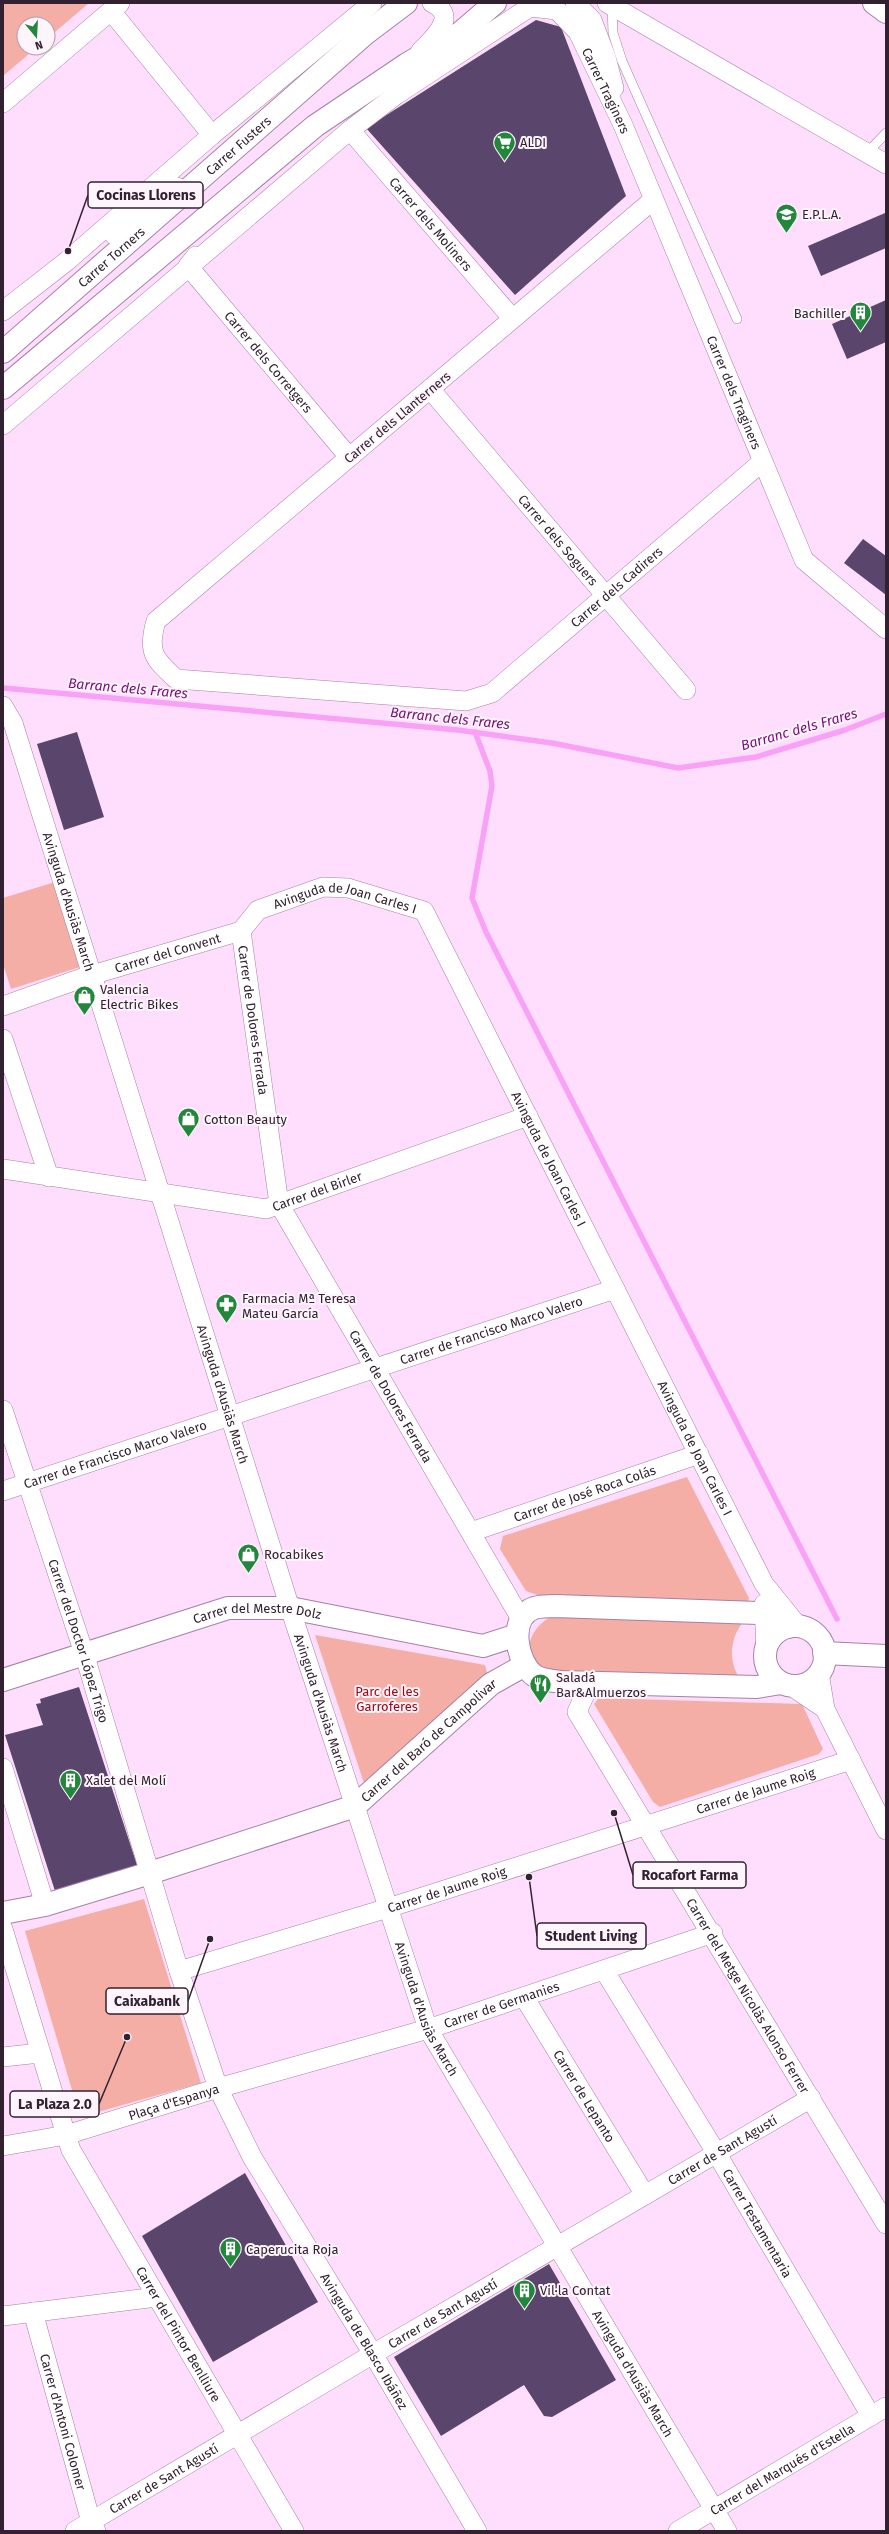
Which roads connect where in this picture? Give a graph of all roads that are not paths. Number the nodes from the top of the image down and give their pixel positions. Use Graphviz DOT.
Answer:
graph roads {
  1 [pos="372,3"];
  2 [pos="423,3"];
  3 [pos="432,3"];
  4 [pos="495,3"];
  5 [pos="575,3"];
  6 [pos="874,3"];
  7 [pos="610,4"];
  8 [pos="402,6"];
  9 [pos="115,7"];
  10 [pos="886,12"];
  11 [pos="460,33"];
  12 [pos="408,64"];
  13 [pos="396,95"];
  14 [pos="3,103"];
  15 [pos="623,124"];
  16 [pos="350,130"];
  17 [pos="886,133"];
  18 [pos="212,135"];
  19 [pos="867,153"];
  20 [pos="220,163"];
  21 [pos="886,164"];
  22 [pos="241,190"];
  23 [pos="653,200"];
  24 [pos="67,261"];
  25 [pos="188,266"];
  26 [pos="3,311"];
  27 [pos="512,318"];
  28 [pos="738,319"];
  29 [pos="3,352"];
  30 [pos="3,388"];
  31 [pos="430,389"];
  32 [pos="3,425"];
  33 [pos="349,457"];
  34 [pos="762,462"];
  35 [pos="606,596"];
  36 [pos="886,629"];
  37 [pos="686,690"];
  38 [pos="466,701"];
  39 [pos="3,706"];
  40 [pos="241,931"];
  41 [pos="93,975"];
  42 [pos="3,1006"];
  43 [pos="3,1039"];
  44 [pos="528,1116"];
  45 [pos="3,1169"];
  46 [pos="49,1177"];
  47 [pos="161,1194"];
  48 [pos="279,1204"];
  49 [pos="615,1289"];
  50 [pos="375,1368"];
  51 [pos="3,1410"];
  52 [pos="231,1416"];
  53 [pos="699,1454"];
  54 [pos="28,1484"];
  55 [pos="3,1491"];
  56 [pos="471,1532"];
  57 [pos="764,1584"];
  58 [pos="290,1608"];
  59 [pos="764,1615"];
  60 [pos="793,1626"];
  61 [pos="519,1627"];
  62 [pos="766,1648"];
  63 [pos="84,1653"];
  64 [pos="886,1656"];
  65 [pos="822,1663"];
  66 [pos="525,1665"];
  67 [pos="3,1680"];
  68 [pos="590,1683"];
  69 [pos="786,1685"];
  70 [pos="825,1709"];
  71 [pos="851,1760"];
  72 [pos="3,1768"];
  73 [pos="355,1806"];
  74 [pos="646,1825"];
  75 [pos="886,1830"];
  76 [pos="150,1873"];
  77 [pos="45,1905"];
  78 [pos="388,1908"];
  79 [pos="3,1913"];
  80 [pos="3,1929"];
  81 [pos="713,1934"];
  82 [pos="604,1970"];
  83 [pos="180,1971"];
  84 [pos="524,1997"];
  85 [pos="428,2029"];
  86 [pos="40,2053"];
  87 [pos="3,2057"];
  88 [pos="218,2088"];
  89 [pos="811,2098"];
  90 [pos="66,2135"];
  91 [pos="3,2146"];
  92 [pos="717,2154"];
  93 [pos="646,2195"];
  94 [pos="886,2224"];
  95 [pos="559,2247"];
  96 [pos="157,2297"];
  97 [pos="33,2312"];
  98 [pos="3,2316"];
  99 [pos="373,2354"];
  100 [pos="879,2412"];
  101 [pos="236,2435"];
  102 [pos="714,2510"];
  103 [pos="87,2528"];
  104 [pos="294,2531"];
  105 [pos="476,2531"];
  106 [pos="678,2531"];
  107 [pos="727,2531"];
  1 -- 18 [label="street, Carrer Fusters"];
  2 -- 8 [label="street, Carrer Fusters"];
  3 -- 12 [label="street"];
  4 -- 11 [label="street"];
  5 -- 15 [label="street, Carrer Traginers"];
  6 -- 10 [label="street"];
  7 -- 19 [label="street"];
  7 -- 28 [label="lane"];
  8 -- 20 [label="street, Carrer Fusters"];
  9 -- 14 [label="street"];
  9 -- 18 [label="street"];
  11 -- 12 [label="street"];
  11 -- 13 [label="street"];
  12 -- 22 [label="street"];
  13 -- 15 [label="street, Carrer Traginers"];
  13 -- 16 [label="street"];
  15 -- 23 [label="street, Carrer dels Traginers"];
  16 -- 25 [label="street"];
  16 -- 27 [label="street, Carrer dels Moliners"];
  17 -- 19 [label="lane"];
  18 -- 24 [label="street, Carrer Fusters"];
  19 -- 21 [label="street"];
  20 -- 24 [label="street, Carrer Fusters"];
  20 -- 29 [label="street, Carrer Torners"];
  22 -- 25 [label="street"];
  22 -- 30 [label="street"];
  23 -- 27 [label="street, Carrer dels Llanterners"];
  23 -- 34 [label="street, Carrer dels Traginers"];
  24 -- 26 [label="street, Carrer Fusters"];
  25 -- 32 [label="street"];
  25 -- 33 [label="street, Carrer dels Corretgers"];
  27 -- 31 [label="street, Carrer dels Llanterners"];
  31 -- 33 [label="street, Carrer dels Llanterners"];
  31 -- 35 [label="street, Carrer dels Soguers"];
  33 -- 38 [label="street, Carrer dels Llanterners"];
  34 -- 35 [label="street, Carrer dels Cadirers"];
  34 -- 36 [label="street, Carrer dels Traginers"];
  35 -- 37 [label="street, Carrer dels Soguers"];
  35 -- 38 [label="street, Carrer dels Cadirers"];
  39 -- 41 [label="street, Avinguda d'Ausiàs March"];
  40 -- 41 [label="street, Carrer del Convent"];
  40 -- 44 [label="street, Avinguda de Joan Carles I"];
  40 -- 48 [label="street, Carrer de Dolores Ferrada"];
  41 -- 42 [label="street, Carrer del Convent"];
  41 -- 47 [label="street, Avinguda d'Ausiàs March"];
  43 -- 46 [label="street"];
  44 -- 48 [label="street, Carrer del Birler"];
  44 -- 49 [label="street, Avinguda de Joan Carles I"];
  45 -- 46 [label="street, Carrer del Birler"];
  46 -- 47 [label="street, Carrer del Birler"];
  47 -- 48 [label="street, Carrer del Birler"];
  47 -- 52 [label="street, Avinguda d'Ausiàs March"];
  48 -- 50 [label="street, Carrer de Dolores Ferrada"];
  49 -- 50 [label="street, Carrer de Francisco Marco Valero"];
  49 -- 53 [label="street, Avinguda de Joan Carles I"];
  50 -- 52 [label="street, Carrer de Francisco Marco Valero"];
  50 -- 56 [label="street, Carrer de Dolores Ferrada"];
  51 -- 54 [label="street, Carrer del Doctor López Trigo"];
  52 -- 54 [label="street, Carrer de Francisco Marco Valero"];
  52 -- 58 [label="street, Avinguda d'Ausiàs March"];
  53 -- 56 [label="street, Carrer de José Roca Colás"];
  53 -- 57 [label="street, Avinguda de Joan Carles I"];
  54 -- 55 [label="street, Carrer de Francisco Marco Valero"];
  54 -- 63 [label="street, Carrer del Doctor López Trigo"];
  56 -- 61 [label="street, Carrer de Dolores Ferrada"];
  57 -- 59 [label="street, Avinguda de Joan Carles I"];
  57 -- 60 [label="street, Avinguda de Joan Carles I"];
  58 -- 61 [label="street, Carrer del Mestre Dolz"];
  58 -- 63 [label="street, Carrer del Mestre Dolz"];
  58 -- 73 [label="street, Avinguda d'Ausiàs March"];
  59 -- 60 [label="street"];
  59 -- 61 [label="street"];
  59 -- 62 [label="street, Avinguda de Joan Carles I"];
  60 -- 62 [label="street"];
  60 -- 65 [label="street"];
  61 -- 66 [label="street"];
  62 -- 69 [label="street"];
  63 -- 67 [label="street, Carrer del Mestre Dolz"];
  63 -- 76 [label="street, Carrer del Doctor López Trigo"];
  64 -- 65 [label="street"];
  65 -- 69 [label="street"];
  65 -- 70 [label="street"];
  66 -- 68 [label="street"];
  66 -- 73 [label="street, Carrer del Baró de Campolivar"];
  68 -- 69 [label="street"];
  68 -- 74 [label="street, Carrer del Metge Nicolàs Alonso Ferrer"];
  69 -- 70 [label="street"];
  70 -- 71 [label="street"];
  71 -- 74 [label="street, Carrer de Jaume Roig"];
  71 -- 75 [label="street"];
  72 -- 77 [label="street"];
  73 -- 76 [label="street, Carrer del Baró de Campolivar"];
  73 -- 78 [label="street, Avinguda d'Ausiàs March"];
  74 -- 78 [label="street, Carrer de Jaume Roig"];
  74 -- 81 [label="street, Carrer del Metge Nicolàs Alonso Ferrer"];
  76 -- 77 [label="street"];
  76 -- 83 [label="street, Plaça d'Espanya"];
  77 -- 79 [label="street"];
  78 -- 83 [label="street, Carrer de Jaume Roig"];
  78 -- 85 [label="street, Avinguda d'Ausiàs March"];
  80 -- 86 [label="street"];
  81 -- 82 [label="street, Carrer de Germanies"];
  81 -- 89 [label="street, Carrer del Metge Nicolàs Alonso Ferrer"];
  82 -- 84 [label="street, Carrer de Germanies"];
  82 -- 92 [label="street, Carrer Testamentaria"];
  83 -- 88 [label="street, Plaça d'Espanya"];
  84 -- 85 [label="street, Carrer de Germanies"];
  84 -- 93 [label="street, Carrer de Lepanto"];
  85 -- 88 [label="street, Carrer de Germanies"];
  85 -- 95 [label="street, Avinguda d'Ausiàs March"];
  86 -- 87 [label="street"];
  86 -- 90 [label="street"];
  88 -- 90 [label="street, Plaça d'Espanya"];
  88 -- 99 [label="street, Avinguda de Blasco Ibáñez"];
  89 -- 92 [label="street, Carrer de Sant Agustí"];
  89 -- 94 [label="street, Carrer del Metge Nicolàs Alonso Ferrer"];
  90 -- 91 [label="street, Plaça d'Espanya"];
  90 -- 96 [label="street, Carrer del Pintor Benlliure"];
  92 -- 93 [label="street, Carrer de Sant Agustí"];
  92 -- 100 [label="street, Carrer Testamentaria"];
  93 -- 95 [label="street, Carrer de Sant Agustí"];
  95 -- 99 [label="street, Carrer de Sant Agustí"];
  95 -- 102 [label="street, Avinguda d'Ausiàs March"];
  96 -- 97 [label="street"];
  96 -- 101 [label="street, Carrer del Pintor Benlliure"];
  97 -- 98 [label="street"];
  97 -- 103 [label="street, Carrer d'Antoni Colomer"];
  99 -- 101 [label="street, Carrer de Sant Agustí"];
  99 -- 105 [label="street, Avinguda de Blasco Ibáñez"];
  100 -- 102 [label="street, Carrer del Marqués d'Estella"];
  101 -- 103 [label="street, Carrer de Sant Agustí"];
  101 -- 104 [label="street, Carrer del Pintor Benlliure"];
  102 -- 106 [label="street, Carrer del Marqués d'Estella"];
  102 -- 107 [label="street, Avinguda d'Ausiàs March"];
}
